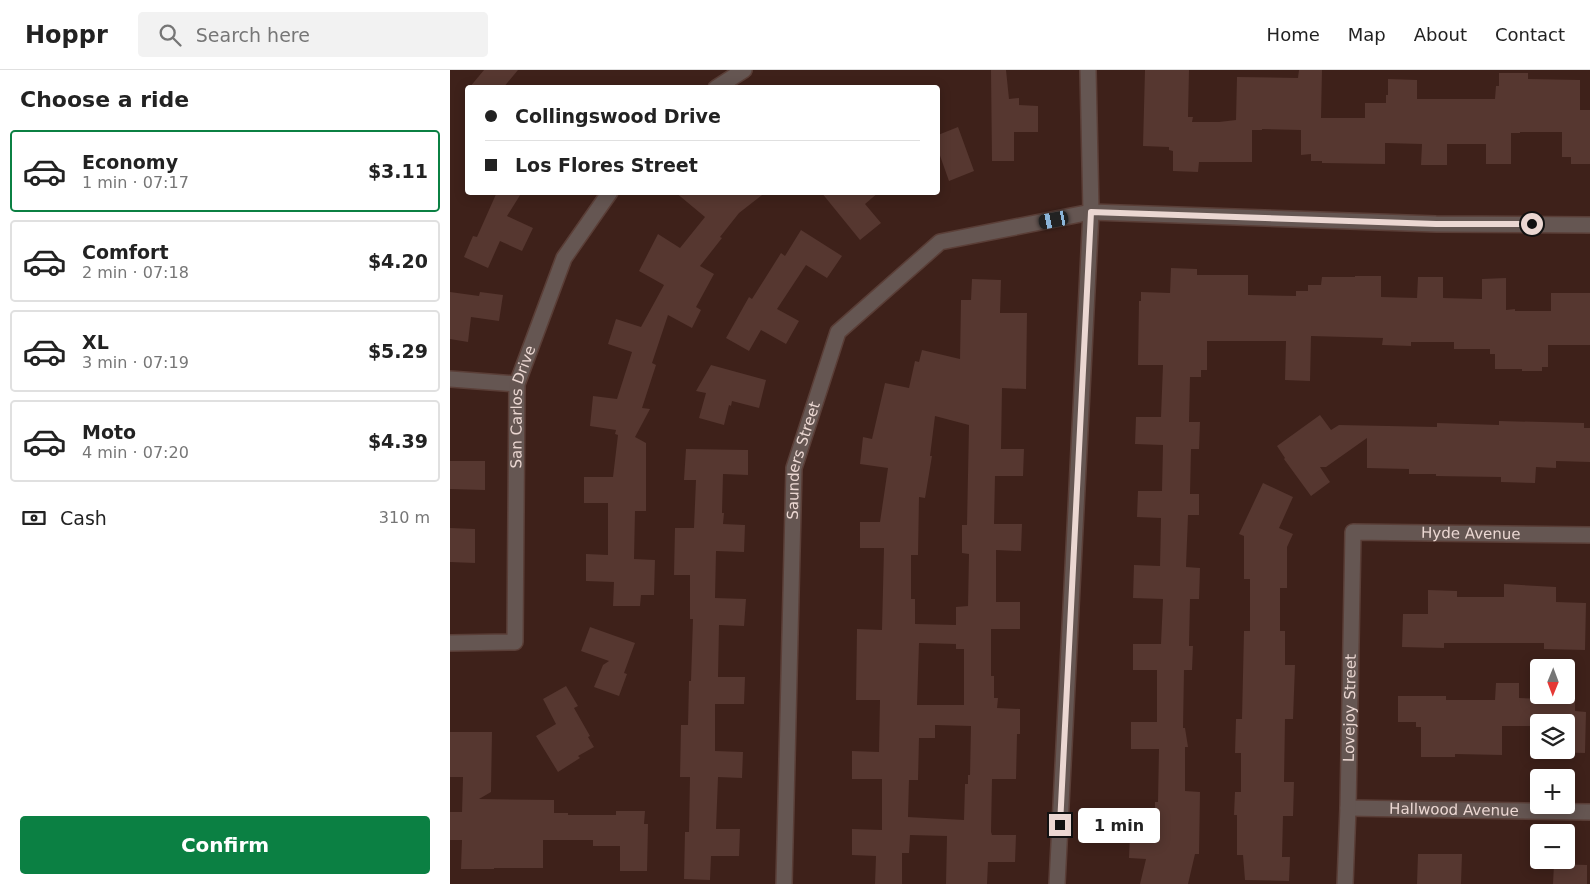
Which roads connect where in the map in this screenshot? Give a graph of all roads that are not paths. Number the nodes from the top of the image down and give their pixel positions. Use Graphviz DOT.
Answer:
graph roads {
  1 [pos="744,70"];
  2 [pos="1088,70"];
  3 [pos="721,85"];
  4 [pos="608,195"];
  5 [pos="1091,212"];
  6 [pos="1590,225"];
  7 [pos="450,379"];
  8 [pos="517,384"];
  9 [pos="1353,532"];
  10 [pos="1590,536"];
  11 [pos="450,643"];
  12 [pos="1348,808"];
  13 [pos="1590,812"];
  14 [pos="784,884"];
  15 [pos="1057,884"];
  16 [pos="1345,884"];
  1 -- 3 [label="street"];
  2 -- 5 [label="street"];
  4 -- 8 [label="street, San Carlos Drive"];
  5 -- 6 [label="street, Saunders Street"];
  5 -- 14 [label="street, Saunders Street"];
  5 -- 15 [label="street"];
  7 -- 8 [label="street"];
  8 -- 11 [label="street, San Carlos Drive"];
  9 -- 10 [label="street, Hyde Avenue"];
  9 -- 12 [label="street, Lovejoy Street"];
  12 -- 13 [label="street, Hallwood Avenue"];
  12 -- 16 [label="street, Lovejoy Street"];
}
